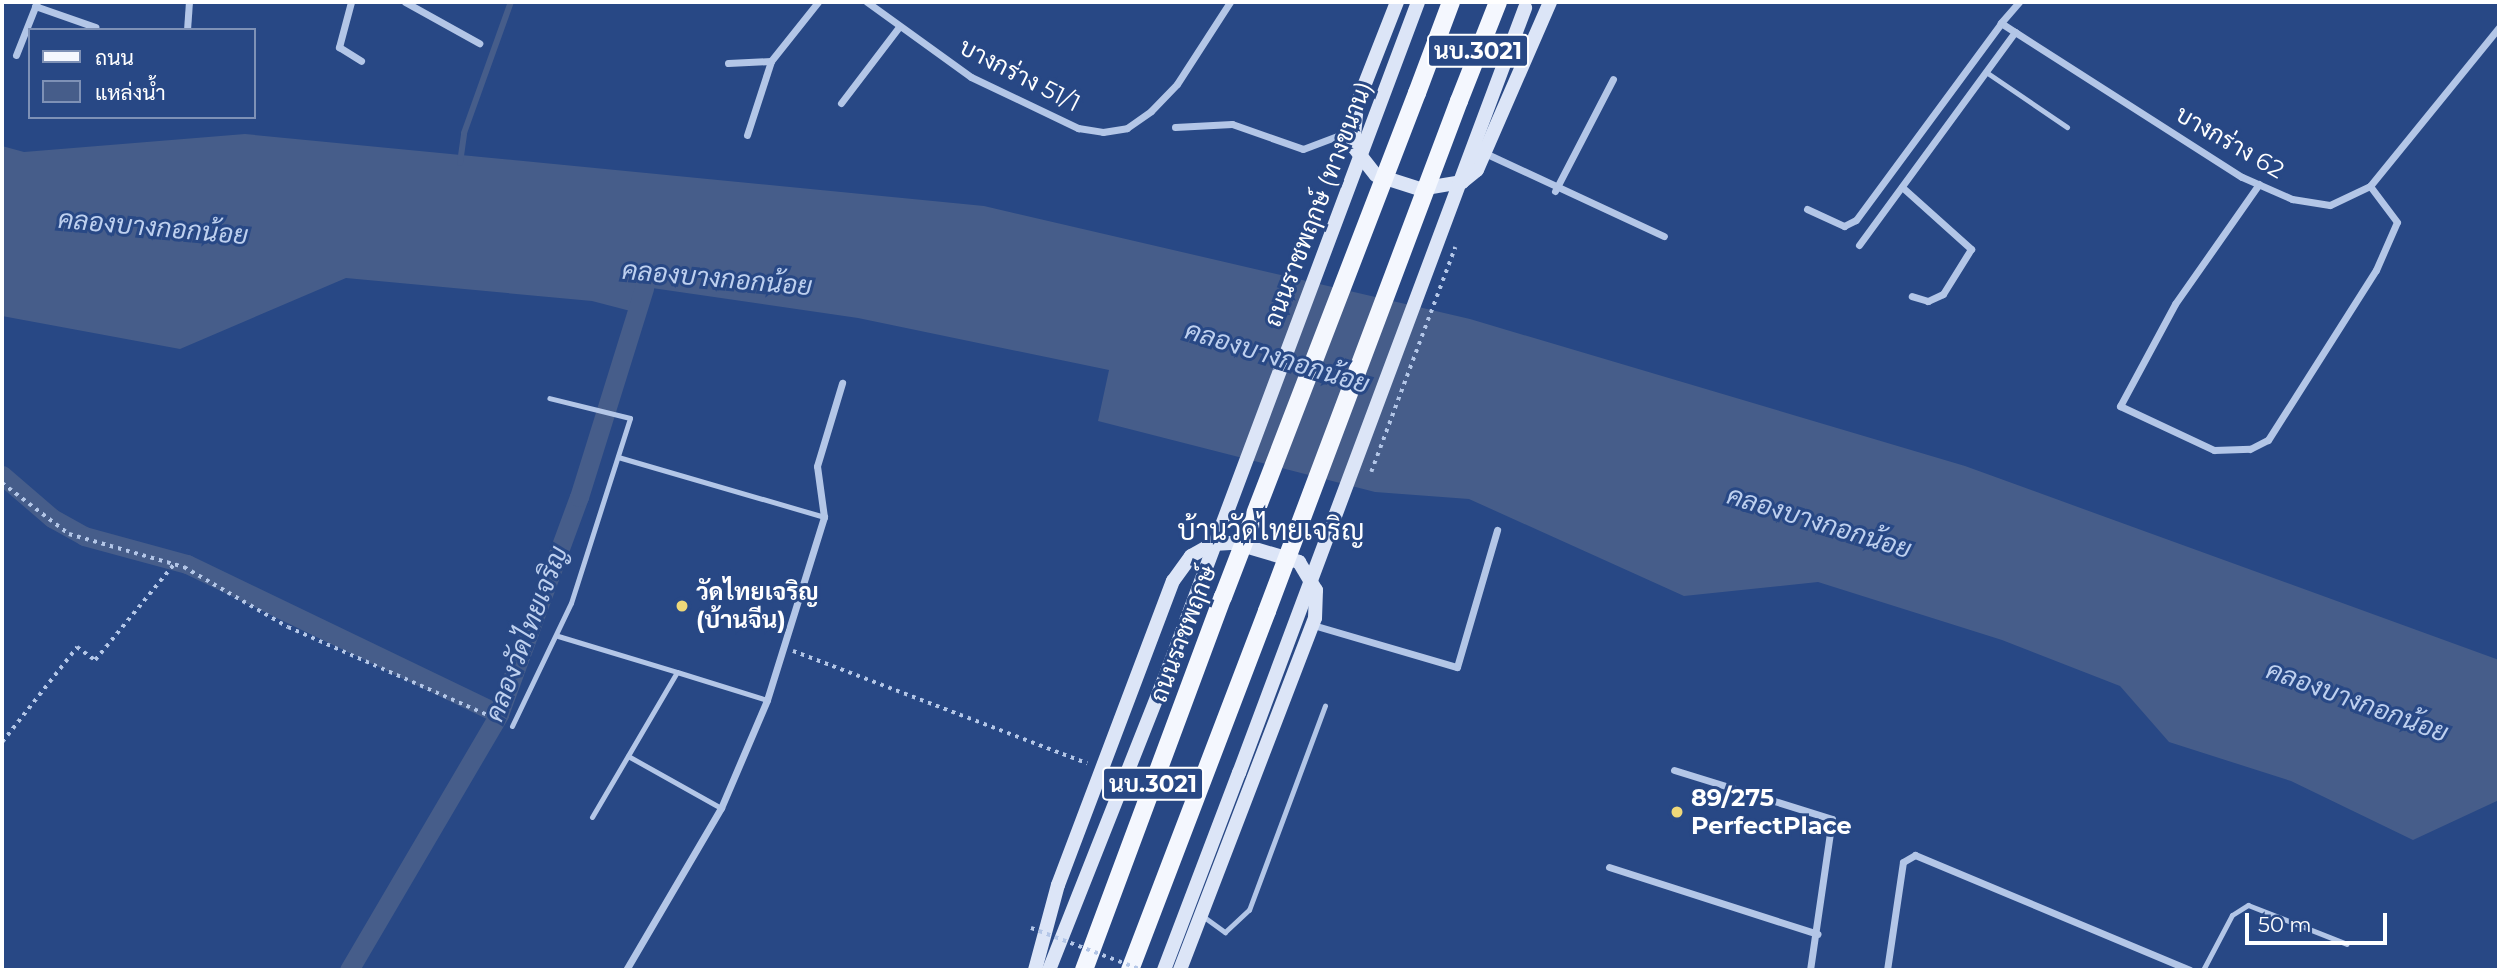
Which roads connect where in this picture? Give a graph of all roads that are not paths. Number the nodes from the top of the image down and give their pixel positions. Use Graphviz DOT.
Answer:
graph roads {
  1 [pos="189,2"];
  2 [pos="351,2"];
  3 [pos="405,2"];
  4 [pos="818,2"];
  5 [pos="867,2"];
  6 [pos="1230,2"];
  7 [pos="1397,2"];
  8 [pos="1418,2"];
  9 [pos="1451,2"];
  10 [pos="1498,2"];
  11 [pos="1550,2"];
  12 [pos="2019,2"];
  13 [pos="36,4"];
  14 [pos="1526,5"];
  15 [pos="2001,23"];
  16 [pos="95,27"];
  17 [pos="899,27"];
  18 [pos="2499,27"];
  19 [pos="187,28"];
  20 [pos="2015,32"];
  21 [pos="479,43"];
  22 [pos="16,55"];
  23 [pos="361,61"];
  24 [pos="771,61"];
  25 [pos="728,63"];
  26 [pos="1986,72"];
  27 [pos="1613,79"];
  28 [pos="841,103"];
  29 [pos="1175,127"];
  30 [pos="2067,127"];
  31 [pos="1353,130"];
  32 [pos="747,135"];
  33 [pos="1487,154"];
  34 [pos="2259,184"];
  35 [pos="2370,186"];
  36 [pos="1902,187"];
  37 [pos="1555,191"];
  38 [pos="1807,209"];
  39 [pos="1664,236"];
  40 [pos="1859,245"];
  41 [pos="1912,296"];
  42 [pos="842,383"];
  43 [pos="549,397"];
  44 [pos="618,457"];
  45 [pos="824,517"];
  46 [pos="1497,530"];
  47 [pos="1313,625"];
  48 [pos="558,636"];
  49 [pos="677,671"];
  50 [pos="767,700"];
  51 [pos="1325,706"];
  52 [pos="512,726"];
  53 [pos="628,756"];
  54 [pos="1674,769"];
  55 [pos="721,808"];
  56 [pos="592,817"];
  57 [pos="1609,867"];
  58 [pos="1203,917"];
  59 [pos="1818,934"];
  60 [pos="2347,944"];
  61 [pos="625,970"];
  62 [pos="1035,970"];
  63 [pos="1049,970"];
  64 [pos="1084,970"];
  65 [pos="1130,970"];
  66 [pos="1164,970"];
  67 [pos="1180,970"];
  68 [pos="1810,970"];
  69 [pos="1887,970"];
  70 [pos="2190,970"];
  71 [pos="2203,970"];
  1 -- 19 [label="street"];
  2 -- 23 [label="street"];
  3 -- 21 [label="street"];
  4 -- 24 [label="street"];
  5 -- 17 [label="street, บางกร่าง 51/1"];
  6 -- 17 [label="street, บางกร่าง 51/1"];
  7 -- 31 [label="main road"];
  8 -- 63 [label="main road, ถนนราชพฤกษ์ (ทางขนาน) / นบ.3021, bridge"];
  9 -- 64 [label="main road, ถนนราชพฤกษ์ / นบ.3021, bridge"];
  10 -- 65 [label="main road, นบ.3021, bridge"];
  11 -- 33 [label="main road"];
  12 -- 15 [label="street"];
  13 -- 16 [label="street"];
  13 -- 22 [label="street"];
  14 -- 66 [label="main road, นบ.3021, bridge"];
  15 -- 20 [label="street, บางกร่าง 62"];
  15 -- 38 [label="street"];
  17 -- 28 [label="street"];
  18 -- 35 [label="street, บางกร่าง 62"];
  20 -- 26 [label="street"];
  20 -- 34 [label="street, บางกร่าง 62"];
  24 -- 25 [label="street"];
  24 -- 32 [label="street"];
  26 -- 30 [label="lane"];
  26 -- 36 [label="street"];
  27 -- 37 [label="street"];
  29 -- 31 [label="street"];
  31 -- 33 [label="main road"];
  33 -- 37 [label="street"];
  34 -- 35 [label="street, บางกร่าง 62"];
  34 -- 35 [label="street"];
  36 -- 40 [label="street"];
  36 -- 41 [label="street"];
  37 -- 39 [label="street"];
  42 -- 45 [label="street"];
  43 -- 44 [label="lane"];
  44 -- 45 [label="lane"];
  44 -- 48 [label="lane"];
  45 -- 50 [label="street"];
  46 -- 47 [label="street"];
  47 -- 58 [label="main road"];
  47 -- 62 [label="main road"];
  48 -- 49 [label="lane"];
  48 -- 52 [label="lane"];
  49 -- 50 [label="lane"];
  49 -- 53 [label="lane"];
  50 -- 55 [label="street"];
  51 -- 58 [label="lane"];
  53 -- 55 [label="lane"];
  53 -- 56 [label="lane"];
  54 -- 59 [label="street"];
  55 -- 61 [label="street"];
  57 -- 59 [label="street"];
  58 -- 67 [label="main road"];
  59 -- 68 [label="street"];
  60 -- 71 [label="lane"];
  69 -- 70 [label="street"];
}
